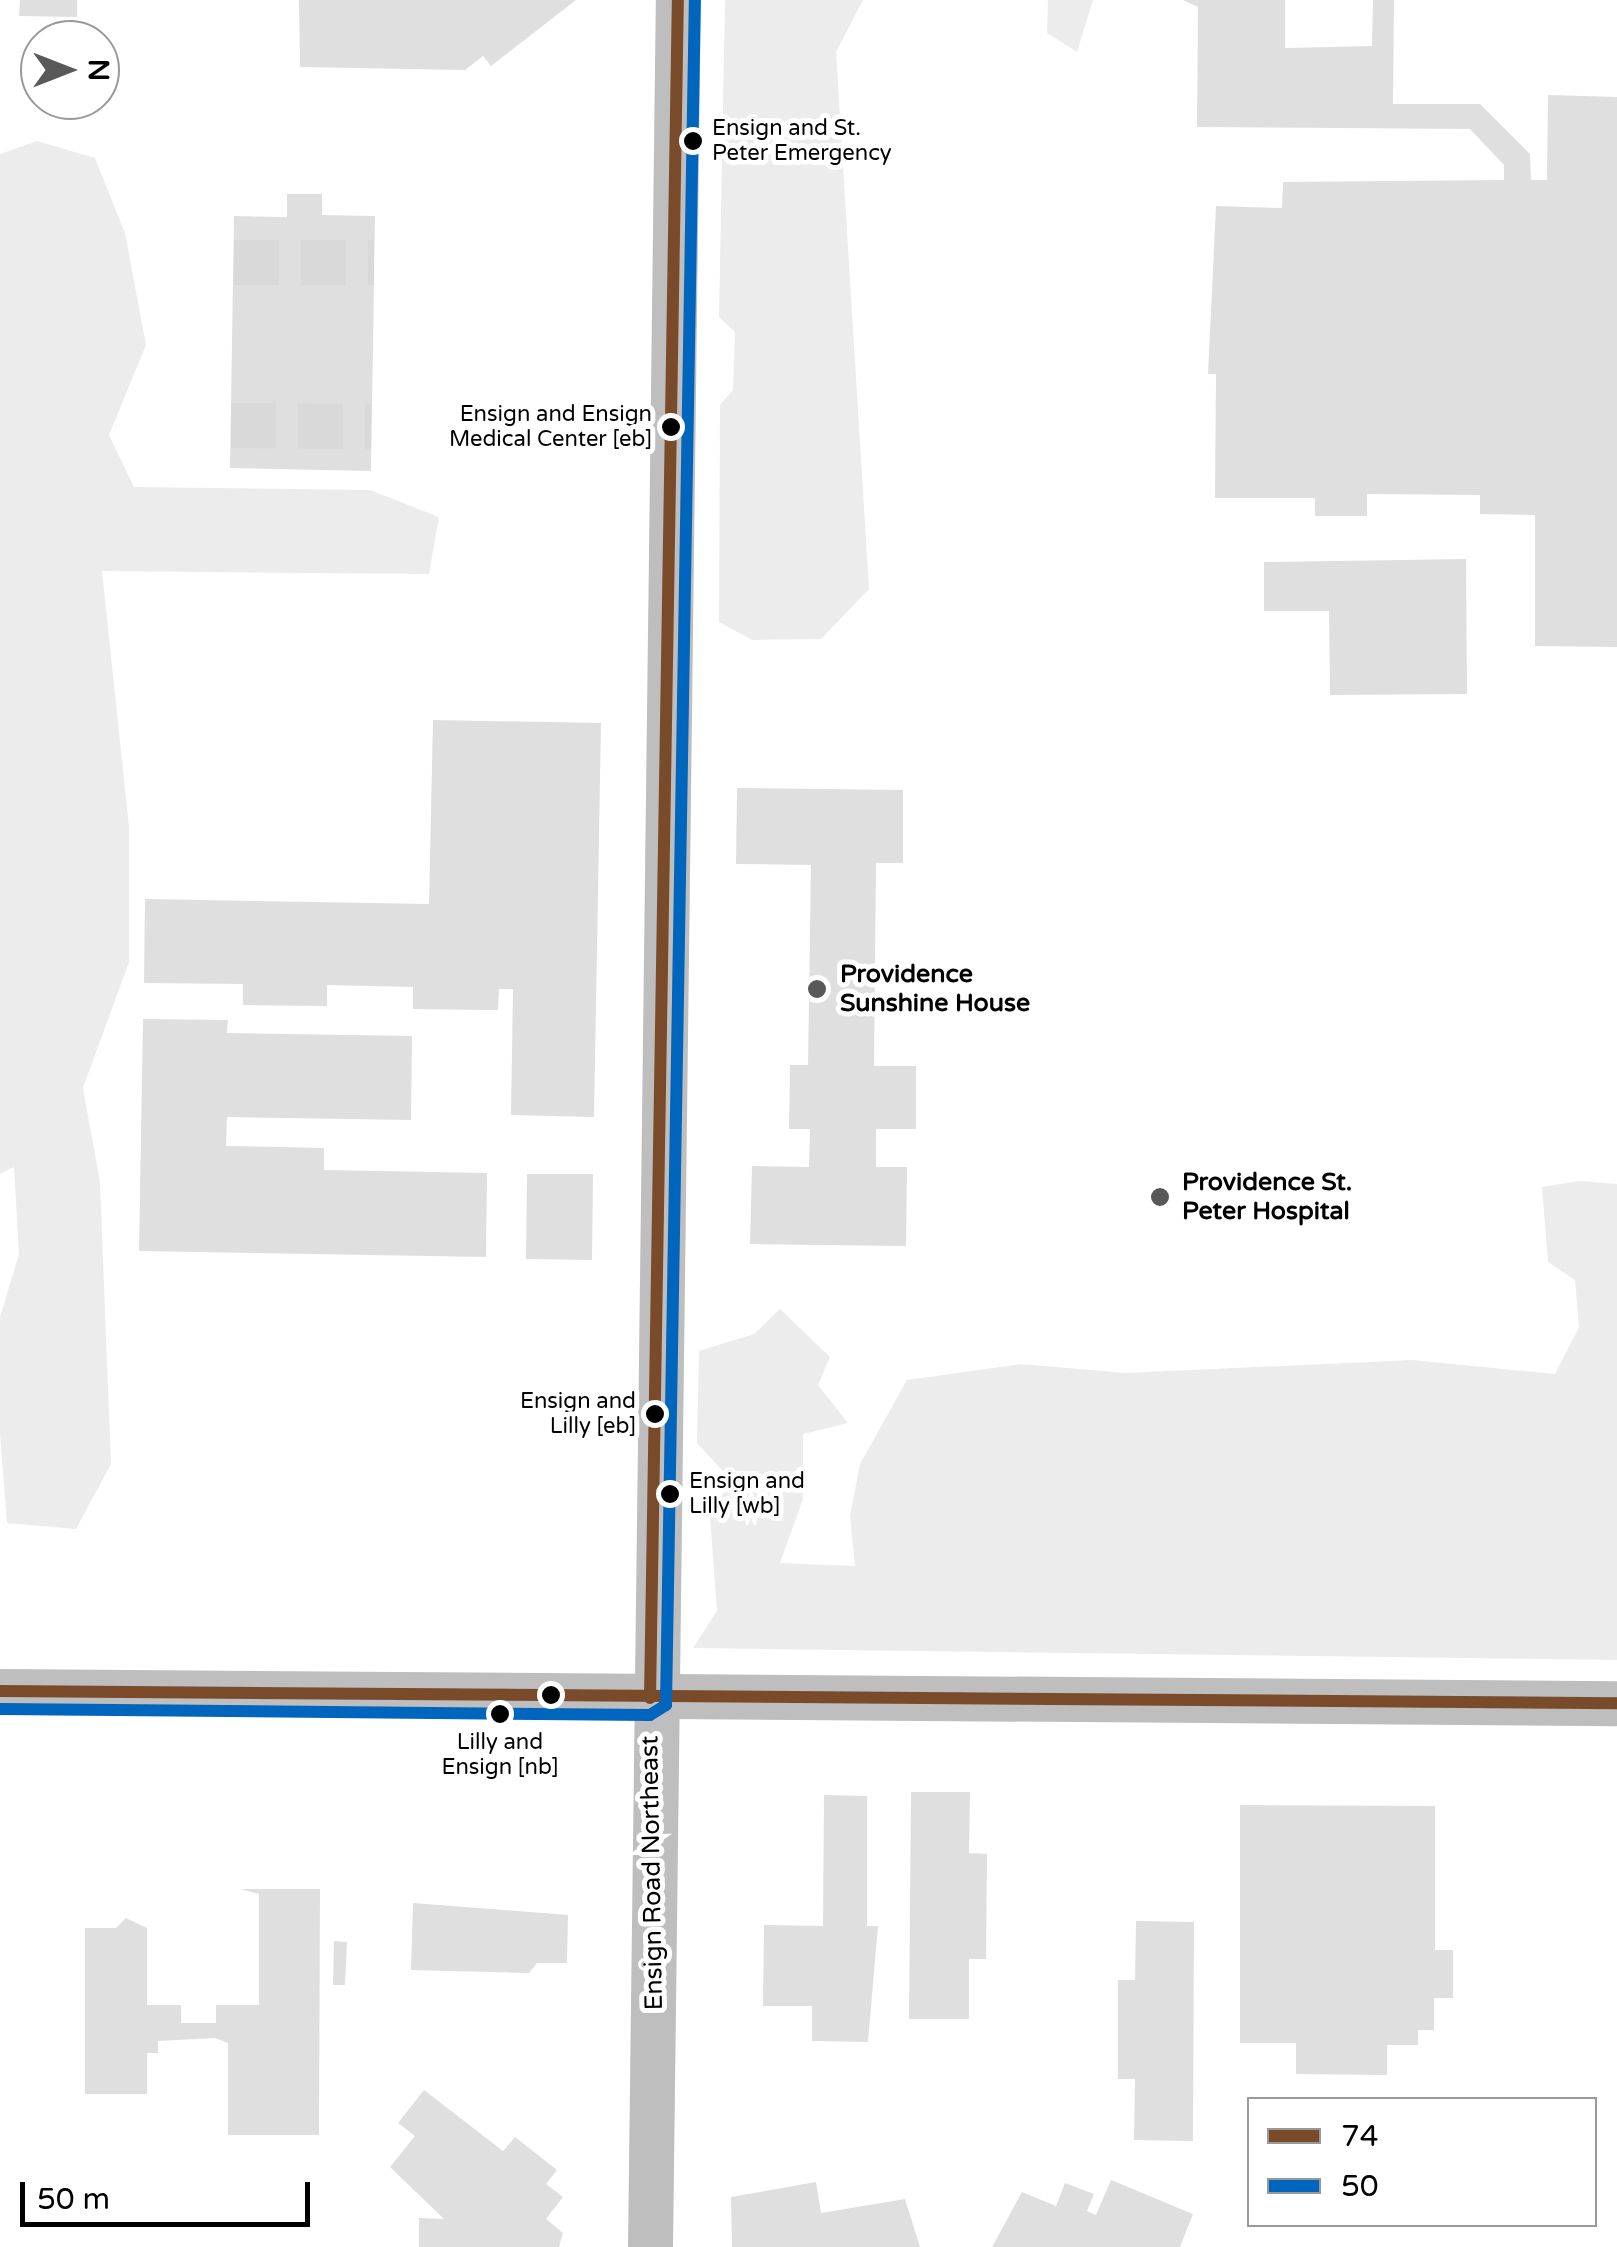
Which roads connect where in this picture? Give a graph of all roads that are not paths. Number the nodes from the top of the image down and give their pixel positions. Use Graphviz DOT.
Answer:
graph roads {
  1 [pos="678,0"];
  2 [pos="0,1691"];
  3 [pos="650,1698"];
  4 [pos="1617,1703"];
  5 [pos="650,2247"];
  1 -- 3 [label="street, Ensign Road Northeast"];
  2 -- 3 [label="street"];
  3 -- 4 [label="street"];
  3 -- 5 [label="street, Ensign Road Northeast"];
}
